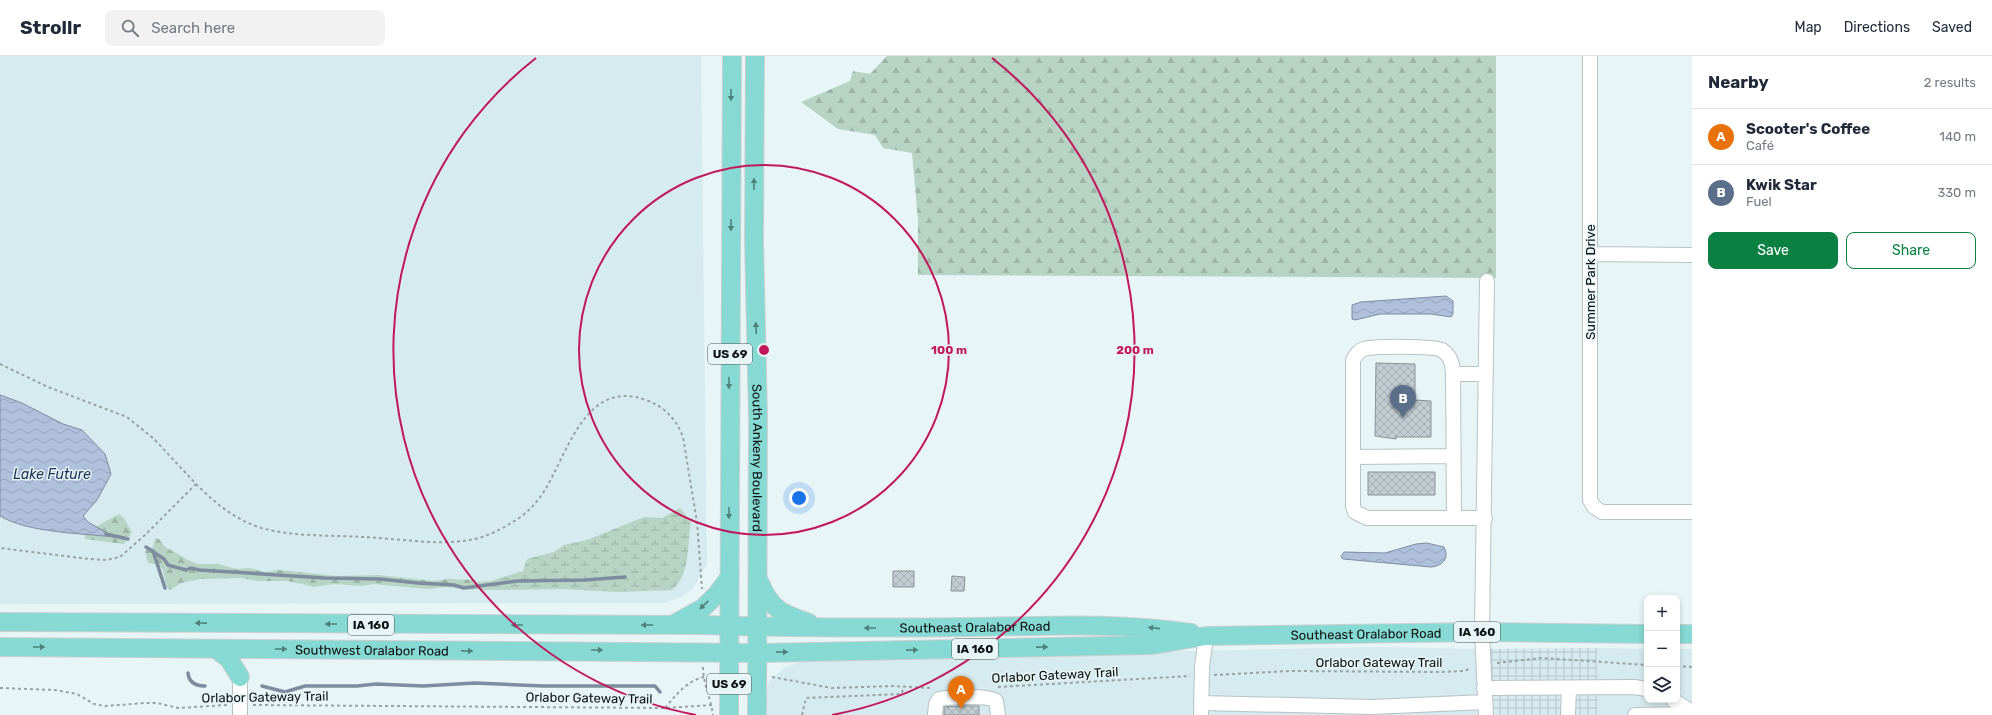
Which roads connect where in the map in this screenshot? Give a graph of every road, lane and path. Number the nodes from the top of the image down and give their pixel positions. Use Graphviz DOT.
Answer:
graph roads {
  1 [pos="732,56"];
  2 [pos="755,56"];
  3 [pos="1590,56"];
  4 [pos="1590,254"];
  5 [pos="1692,255"];
  6 [pos="1487,281"];
  7 [pos="0,364"];
  8 [pos="1453,374"];
  9 [pos="1486,374"];
  10 [pos="1453,456"];
  11 [pos="1353,457"];
  12 [pos="196,484"];
  13 [pos="1692,512"];
  14 [pos="1454,518"];
  15 [pos="1485,518"];
  16 [pos="0,548"];
  17 [pos="758,577"];
  18 [pos="729,578"];
  19 [pos="702,608"];
  20 [pos="0,622"];
  21 [pos="673,625"];
  22 [pos="743,627"];
  23 [pos="820,627"];
  24 [pos="1482,632"];
  25 [pos="1644,634"];
  26 [pos="1680,634"];
  27 [pos="1692,634"];
  28 [pos="1206,636"];
  29 [pos="0,647"];
  30 [pos="216,649"];
  31 [pos="261,649"];
  32 [pos="702,652"];
  33 [pos="743,652"];
  34 [pos="1482,664"];
  35 [pos="1644,665"];
  36 [pos="1680,666"];
  37 [pos="1692,667"];
  38 [pos="703,676"];
  39 [pos="729,676"];
  40 [pos="758,676"];
  41 [pos="1202,676"];
  42 [pos="240,677"];
  43 [pos="905,686"];
  44 [pos="0,688"];
  45 [pos="994,688"];
  46 [pos="1569,688"];
  47 [pos="939,689"];
  48 [pos="1644,689"];
  49 [pos="1485,702"];
  50 [pos="1677,703"];
  51 [pos="712,704"];
  52 [pos="665,708"];
  53 [pos="1201,709"];
  54 [pos="240,710"];
  55 [pos="1692,713"];
  56 [pos="713,715"];
  57 [pos="729,715"];
  58 [pos="757,715"];
  59 [pos="802,715"];
  60 [pos="935,715"];
  61 [pos="998,715"];
  62 [pos="1568,715"];
  63 [pos="1635,715"];
  1 -- 18 [label="main road, South Ankeny Boulevard / US 69, one-way"];
  17 -- 2 [label="main road, South Ankeny Boulevard / US 69, one-way"];
  3 -- 4 [label="street, Summer Park Drive"];
  4 -- 5 [label="street"];
  4 -- 13 [label="street, Summer Park Drive"];
  6 -- 9 [label="street"];
  7 -- 12 [label="path"];
  8 -- 9 [label="street"];
  8 -- 10 [label="street"];
  8 -- 11 [label="street"];
  9 -- 15 [label="street"];
  10 -- 11 [label="street"];
  10 -- 14 [label="street"];
  11 -- 14 [label="street"];
  12 -- 16 [label="path"];
  12 -- 19 [label="path"];
  14 -- 15 [label="street"];
  15 -- 24 [label="street"];
  17 -- 22 [label="main road, South Ankeny Boulevard / US 69"];
  17 -- 23 [label="main road"];
  18 -- 19 [label="main road, one-way"];
  18 -- 22 [label="main road, South Ankeny Boulevard / US 69"];
  19 -- 21 [label="main road"];
  21 -- 20 [label="main road, Southwest Oralabor Road / IA 160, one-way"];
  21 -- 22 [label="main road, Southwest Oralabor Road / IA 160"];
  22 -- 23 [label="main road, Southeast Oralabor Road / IA 160"];
  22 -- 33 [label="main road, South Ankeny Boulevard / US 69"];
  22 -- 33 [label="main road, South Ankeny Boulevard / US 69"];
  28 -- 23 [label="main road, Southeast Oralabor Road / IA 160, one-way"];
  24 -- 25 [label="main road, Southeast Oralabor Road / IA 160"];
  24 -- 28 [label="main road, Southeast Oralabor Road / IA 160"];
  24 -- 34 [label="street"];
  26 -- 27 [label="main road"];
  33 -- 28 [label="main road, Southeast Oralabor Road / IA 160, one-way"];
  28 -- 41 [label="street"];
  29 -- 30 [label="main road, Southwest Oralabor Road / IA 160, one-way"];
  30 -- 31 [label="main road, Southwest Oralabor Road / IA 160"];
  30 -- 42 [label="main road"];
  31 -- 32 [label="main road, Southwest Oralabor Road / IA 160, one-way"];
  31 -- 42 [label="main road"];
  32 -- 33 [label="main road, Southwest Oralabor Road / IA 160"];
  32 -- 38 [label="path"];
  33 -- 39 [label="main road, South Ankeny Boulevard / US 69"];
  33 -- 40 [label="main road, South Ankeny Boulevard / US 69"];
  34 -- 35 [label="path, Orlabor Gateway Trail"];
  34 -- 41 [label="path, Orlabor Gateway Trail"];
  34 -- 49 [label="street"];
  36 -- 37 [label="path"];
  38 -- 39 [label="path"];
  38 -- 51 [label="path"];
  38 -- 52 [label="path, Orlabor Gateway Trail"];
  39 -- 57 [label="main road, South Ankeny Boulevard / US 69"];
  40 -- 43 [label="path"];
  40 -- 58 [label="main road, South Ankeny Boulevard / US 69"];
  41 -- 45 [label="path, Orlabor Gateway Trail"];
  41 -- 53 [label="street"];
  42 -- 54 [label="street"];
  43 -- 47 [label="path"];
  43 -- 59 [label="path"];
  44 -- 54 [label="path, Orlabor Gateway Trail"];
  46 -- 48 [label="street"];
  46 -- 49 [label="street"];
  46 -- 62 [label="street"];
  49 -- 53 [label="street"];
  50 -- 55 [label="street"];
  51 -- 52 [label="path"];
  51 -- 56 [label="path"];
  52 -- 54 [label="path, Orlabor Gateway Trail"];
  55 -- 63 [label="street"];
  60 -- 61 [label="street"];
}
